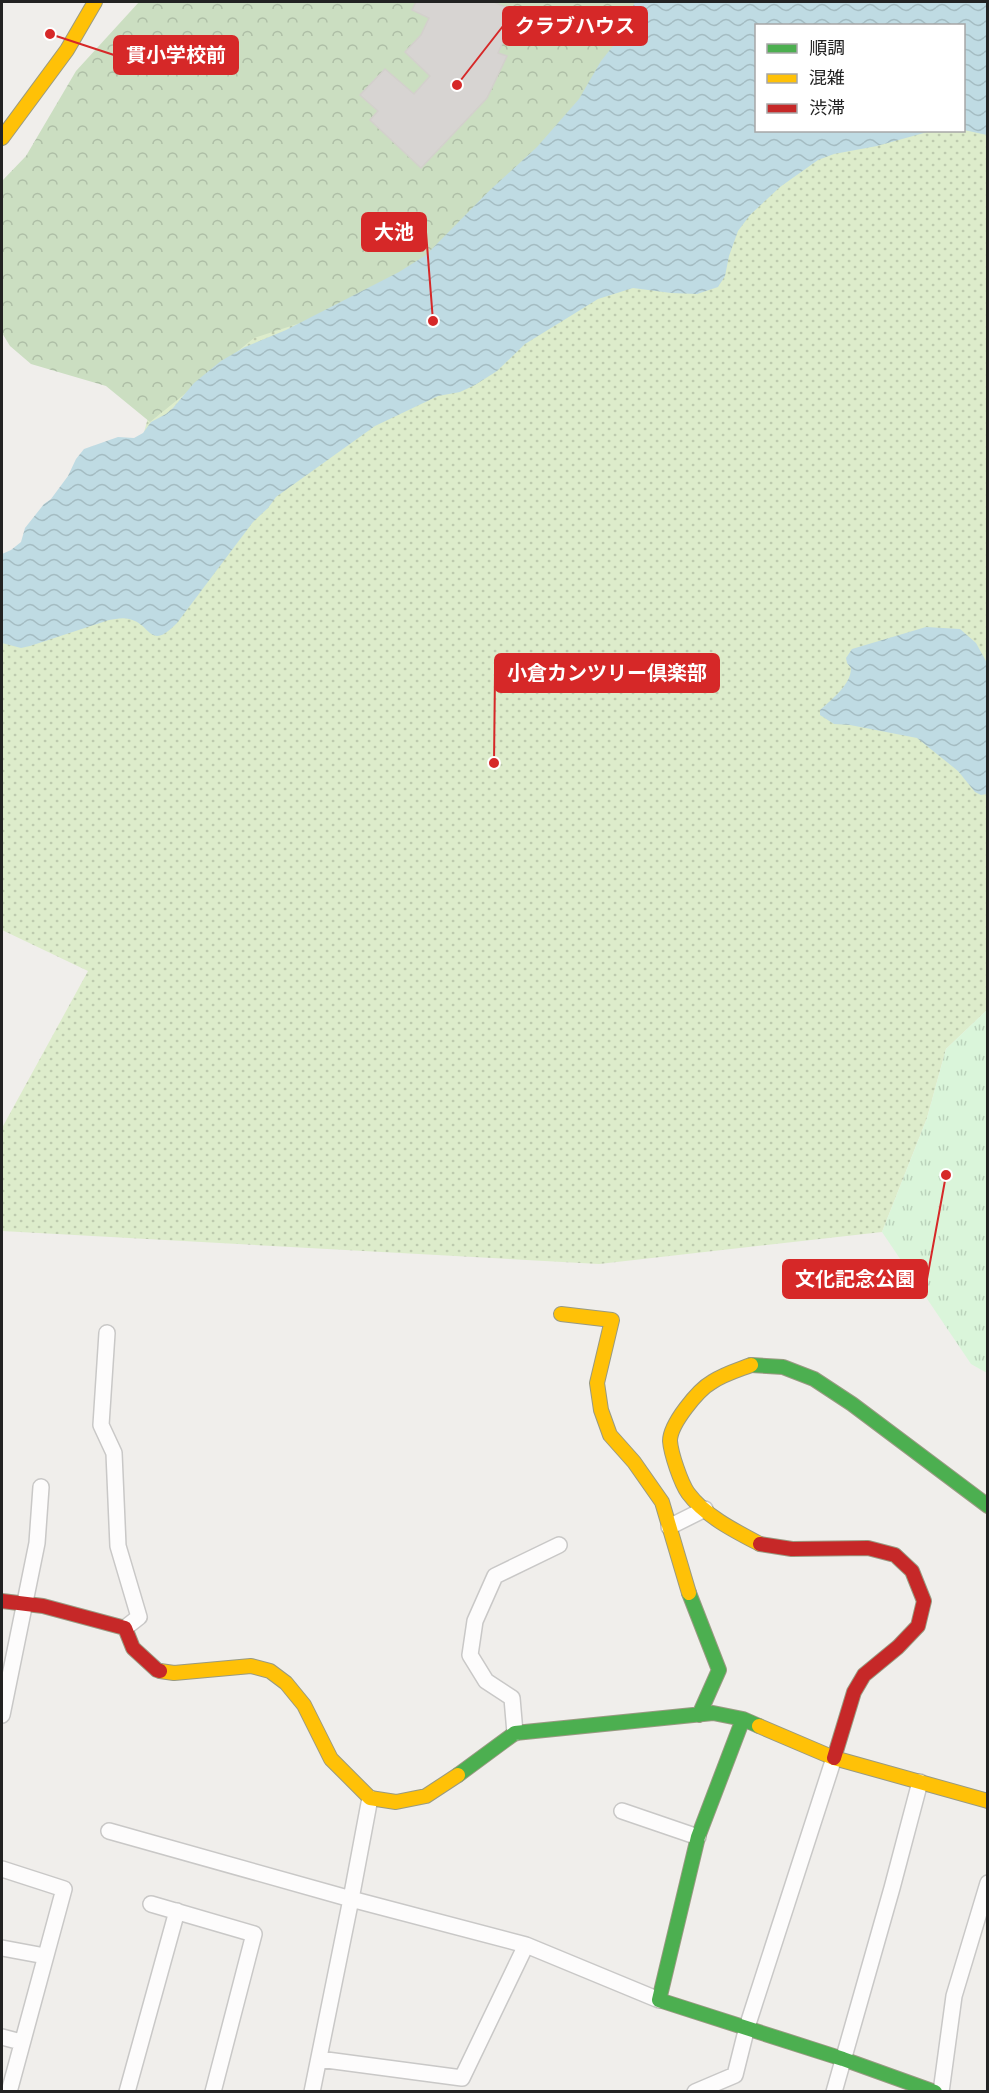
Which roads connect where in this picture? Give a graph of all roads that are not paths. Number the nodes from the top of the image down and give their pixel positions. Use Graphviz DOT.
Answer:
graph roads {
  1 [pos="95,2"];
  2 [pos="2,138"];
  3 [pos="561,1314"];
  4 [pos="107,1333"];
  5 [pos="40,1487"];
  6 [pos="987,1506"];
  7 [pos="705,1509"];
  8 [pos="669,1527"];
  9 [pos="559,1545"];
  10 [pos="2,1601"];
  11 [pos="26,1604"];
  12 [pos="125,1628"];
  13 [pos="2,1715"];
  14 [pos="699,1715"];
  15 [pos="743,1719"];
  16 [pos="515,1733"];
  17 [pos="834,1758"];
  18 [pos="920,1782"];
  19 [pos="370,1798"];
  20 [pos="987,1801"];
  21 [pos="622,1811"];
  22 [pos="109,1831"];
  23 [pos="698,1837"];
  24 [pos="2,1869"];
  25 [pos="987,1883"];
  26 [pos="351,1899"];
  27 [pos="151,1904"];
  28 [pos="177,1911"];
  29 [pos="526,1945"];
  30 [pos="2,1948"];
  31 [pos="45,1956"];
  32 [pos="659,2000"];
  33 [pos="747,2027"];
  34 [pos="2,2037"];
  35 [pos="21,2042"];
  36 [pos="319,2059"];
  37 [pos="843,2059"];
  38 [pos="9,2091"];
  39 [pos="127,2091"];
  40 [pos="213,2091"];
  41 [pos="312,2091"];
  42 [pos="695,2091"];
  43 [pos="834,2091"];
  44 [pos="935,2091"];
  45 [pos="941,2091"];
  1 -- 2 [label="street"];
  3 -- 8 [label="street"];
  4 -- 12 [label="street"];
  5 -- 11 [label="street"];
  6 -- 7 [label="street"];
  7 -- 8 [label="street"];
  7 -- 17 [label="street"];
  8 -- 14 [label="street"];
  9 -- 16 [label="street"];
  10 -- 11 [label="street"];
  11 -- 12 [label="street"];
  11 -- 13 [label="street"];
  12 -- 19 [label="street"];
  14 -- 15 [label="street"];
  14 -- 16 [label="street"];
  15 -- 17 [label="street"];
  15 -- 23 [label="street"];
  16 -- 19 [label="street"];
  17 -- 18 [label="street"];
  17 -- 33 [label="street"];
  18 -- 20 [label="street"];
  18 -- 37 [label="street"];
  19 -- 26 [label="street"];
  21 -- 23 [label="street"];
  22 -- 26 [label="street"];
  23 -- 32 [label="street"];
  24 -- 31 [label="street"];
  25 -- 45 [label="street"];
  26 -- 29 [label="street"];
  26 -- 36 [label="street"];
  27 -- 28 [label="street"];
  28 -- 39 [label="street"];
  28 -- 40 [label="street"];
  29 -- 32 [label="street"];
  29 -- 36 [label="street"];
  30 -- 31 [label="street"];
  31 -- 35 [label="street"];
  32 -- 33 [label="street"];
  33 -- 37 [label="street"];
  33 -- 42 [label="street"];
  34 -- 35 [label="street"];
  35 -- 38 [label="street"];
  36 -- 41 [label="street"];
  37 -- 43 [label="street"];
  37 -- 44 [label="street"];
}
